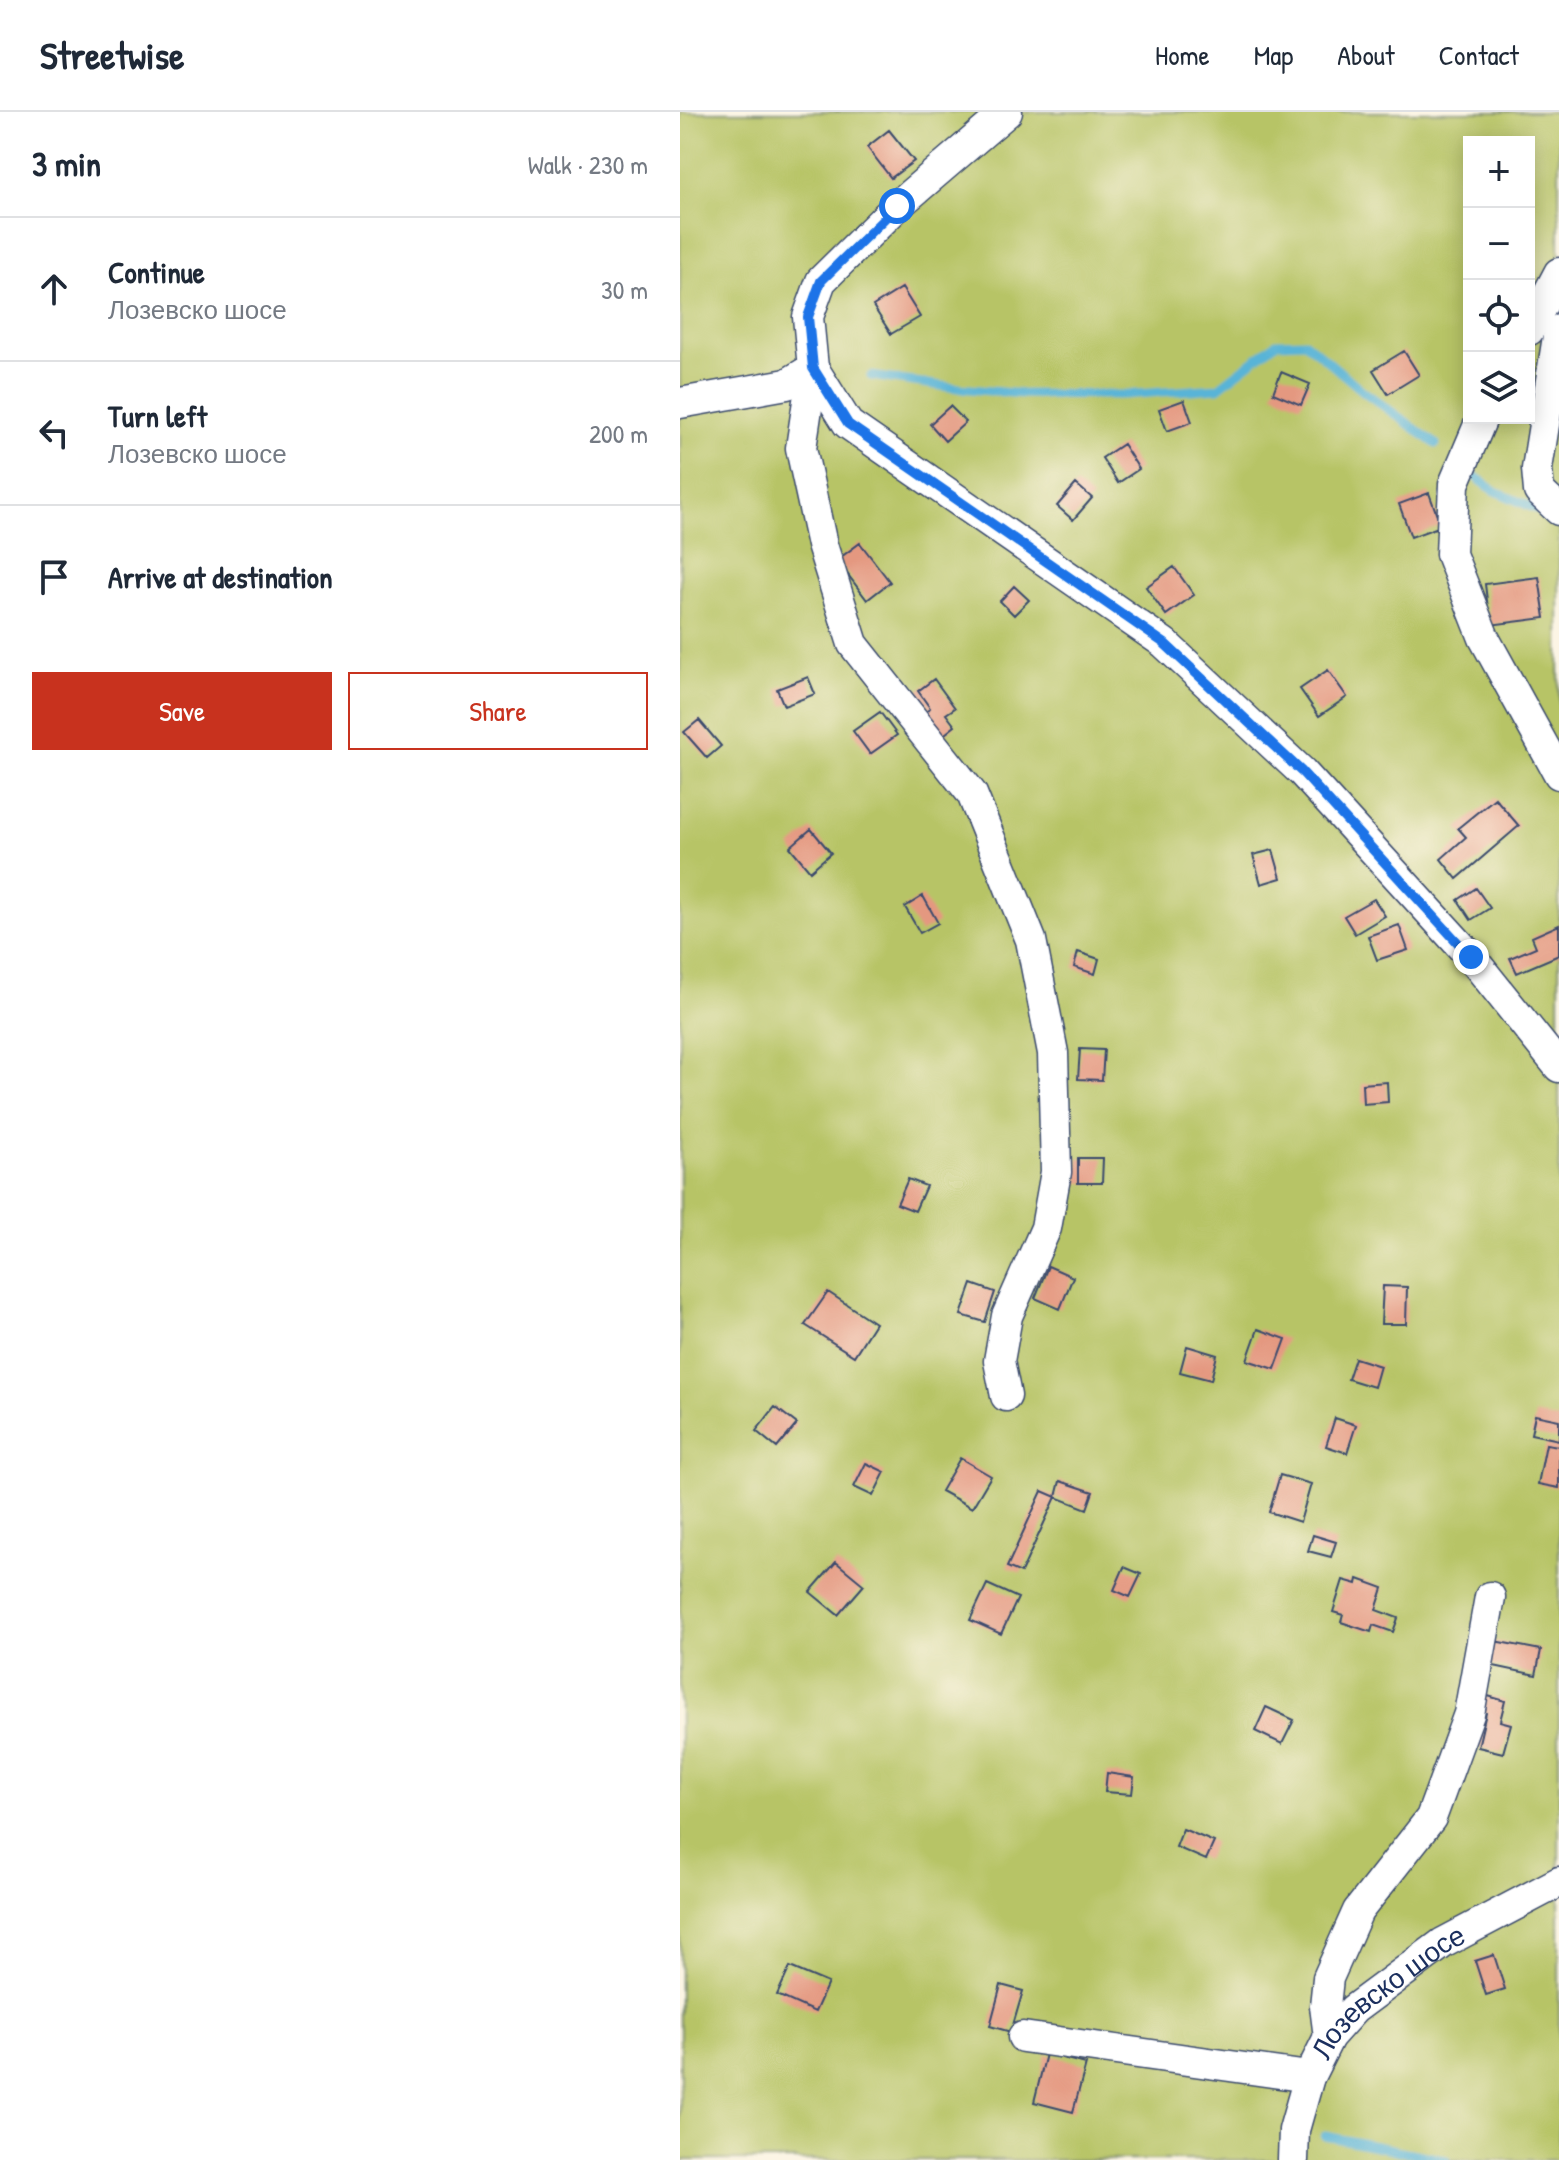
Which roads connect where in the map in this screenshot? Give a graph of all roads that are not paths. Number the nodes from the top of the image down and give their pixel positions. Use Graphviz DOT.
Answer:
graph roads {
  1 [pos="1007,112"];
  2 [pos="1559,273"];
  3 [pos="1535,319"];
  4 [pos="1559,330"];
  5 [pos="813,368"];
  6 [pos="680,403"];
  7 [pos="1479,424"];
  8 [pos="1559,510"];
  9 [pos="1559,774"];
  10 [pos="1559,1067"];
  11 [pos="1006,1396"];
  12 [pos="1490,1597"];
  13 [pos="1559,1882"];
  14 [pos="1023,2037"];
  15 [pos="1329,2037"];
  16 [pos="1309,2077"];
  17 [pos="1293,2160"];
  1 -- 5 [label="street"];
  2 -- 3 [label="street"];
  4 -- 8 [label="street"];
  5 -- 6 [label="street"];
  5 -- 10 [label="street"];
  5 -- 11 [label="street"];
  7 -- 9 [label="street"];
  12 -- 15 [label="street"];
  13 -- 15 [label="street, Лозевско шосе"];
  14 -- 16 [label="street"];
  15 -- 16 [label="street, Лозевско шосе"];
  16 -- 17 [label="street, Лозевско шосе"];
}
